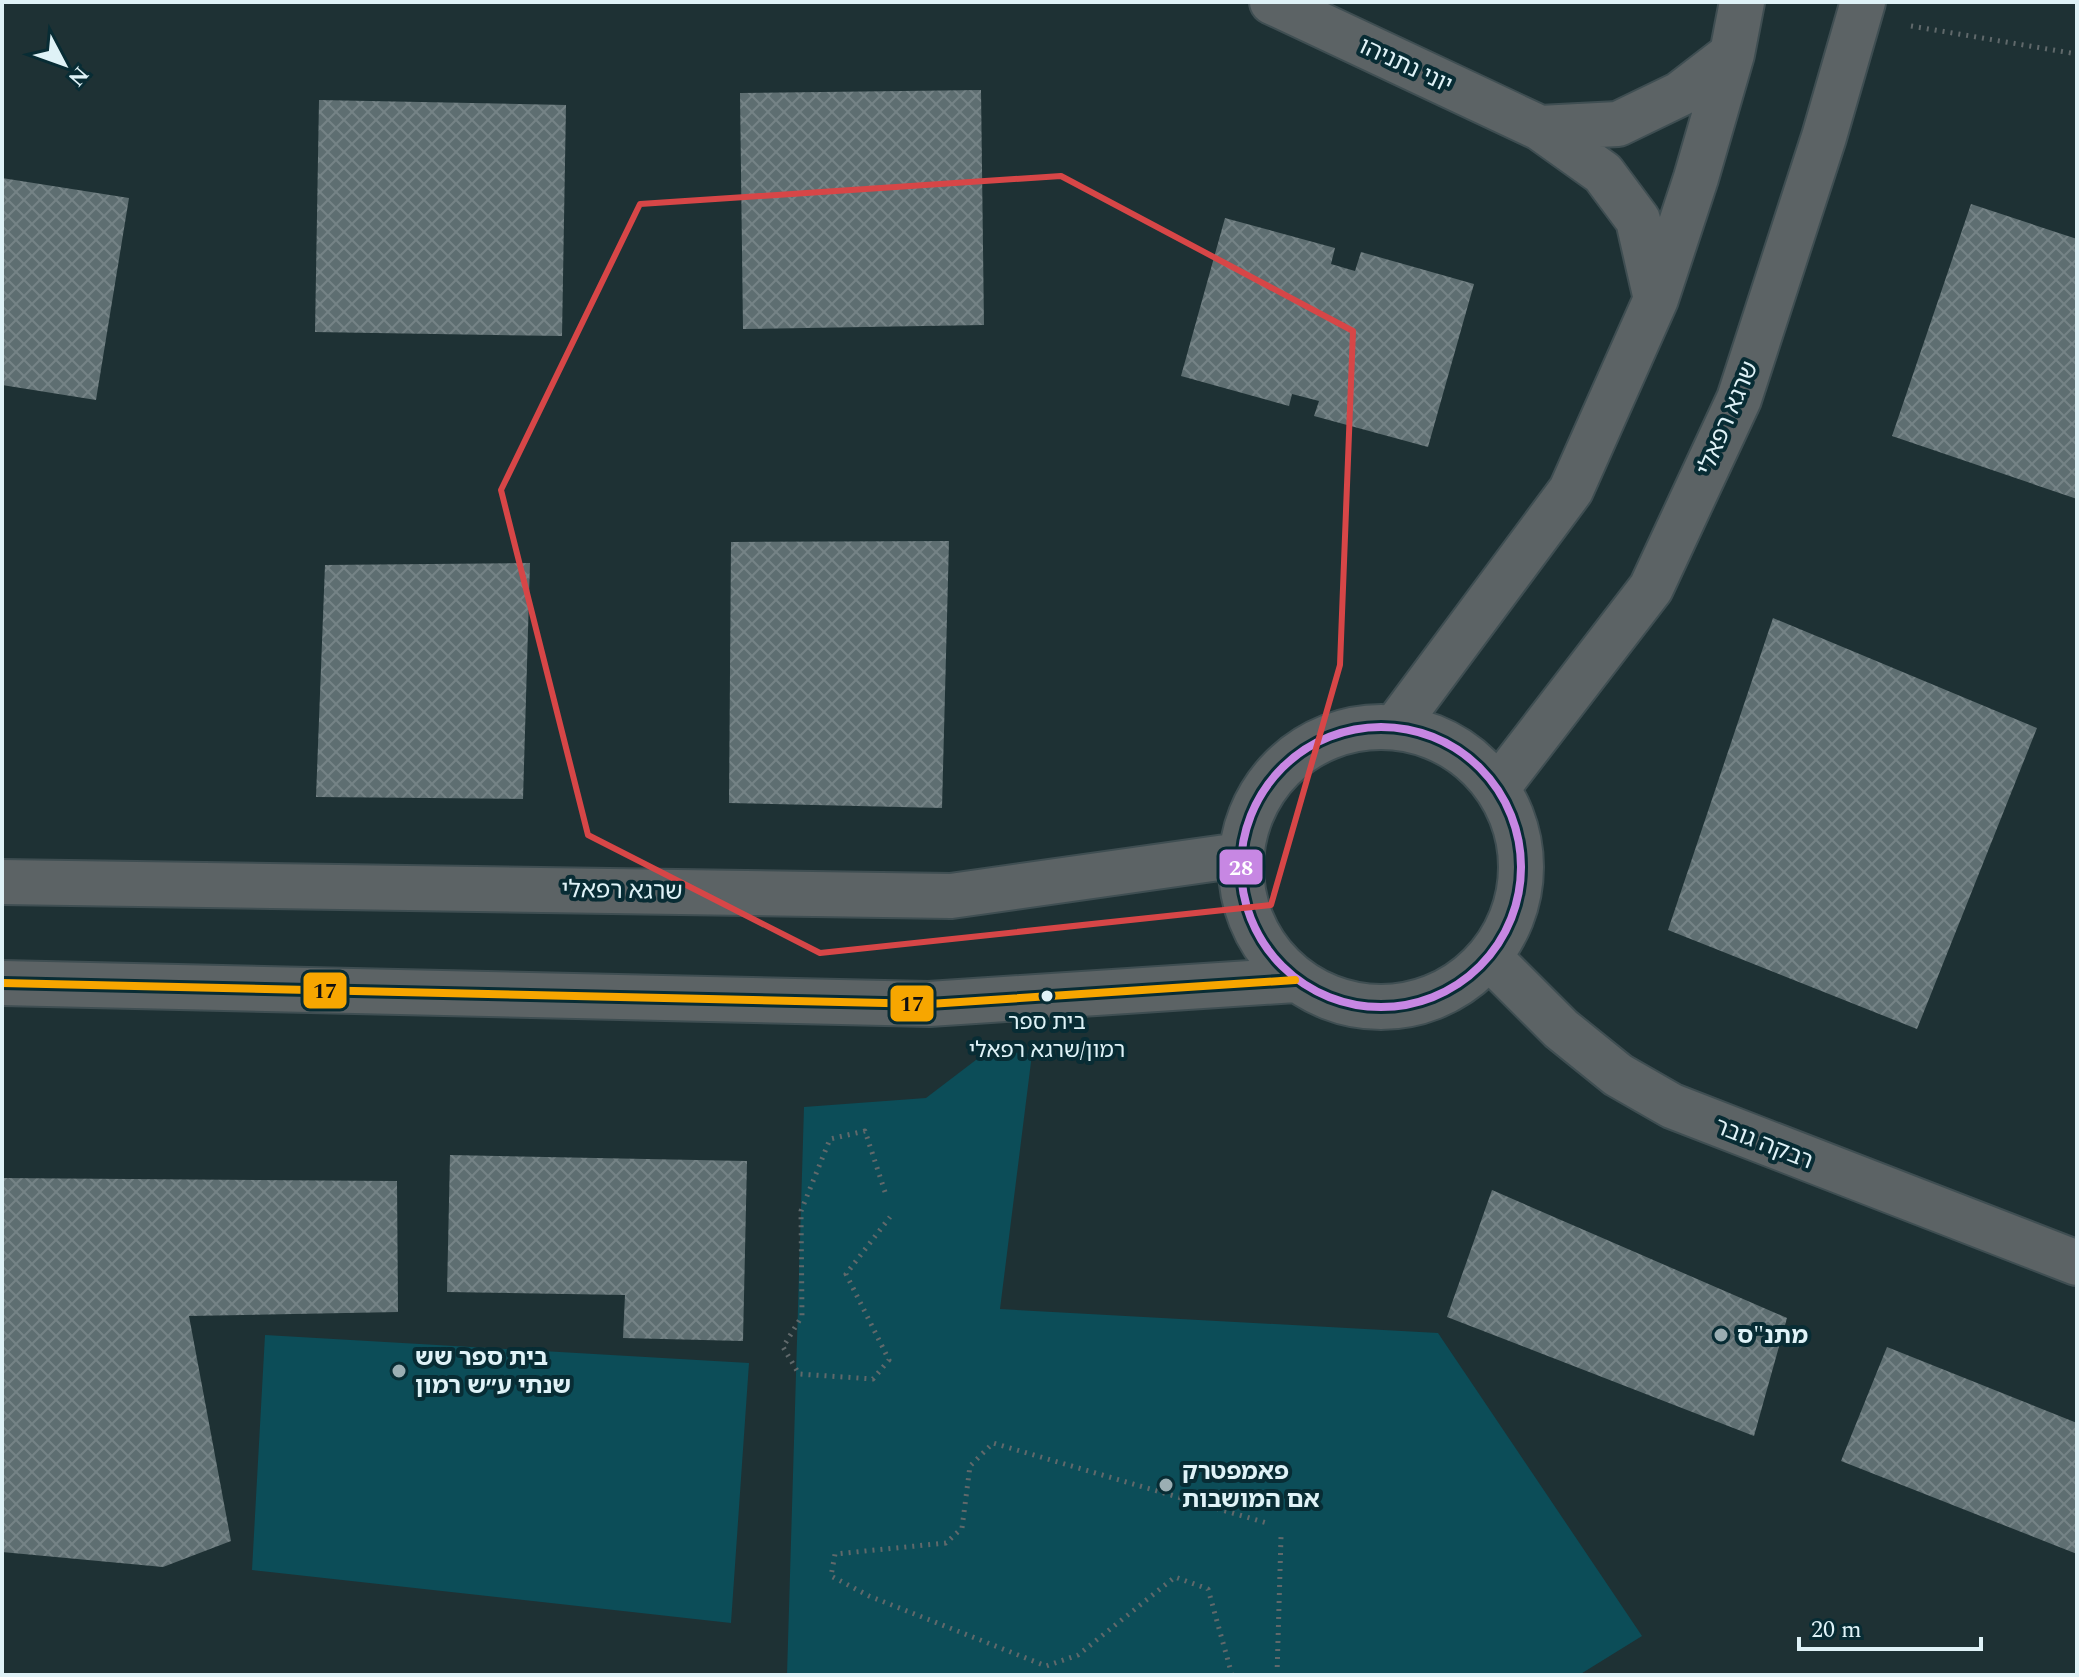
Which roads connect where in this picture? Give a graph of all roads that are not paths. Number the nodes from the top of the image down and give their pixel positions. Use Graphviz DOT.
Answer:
graph roads {
  1 [pos="1272,2"];
  2 [pos="1742,2"];
  3 [pos="1861,9"];
  4 [pos="1732,54"];
  5 [pos="1540,128"];
  6 [pos="1656,299"];
  7 [pos="1396,726"];
  8 [pos="1498,787"];
  9 [pos="1240,855"];
  10 [pos="2,882"];
  11 [pos="1490,958"];
  12 [pos="1295,980"];
  13 [pos="2,983"];
  14 [pos="2077,1263"];
  1 -- 5 [label="street, יוני נתניהו"];
  2 -- 4 [label="street"];
  3 -- 8 [label="street, שרגא רפאלי"];
  4 -- 5 [label="street, יוני נתניהו"];
  4 -- 6 [label="street"];
  5 -- 6 [label="street, יוני נתניהו"];
  6 -- 7 [label="street"];
  7 -- 8 [label="street"];
  7 -- 9 [label="street"];
  8 -- 11 [label="street"];
  9 -- 10 [label="street, שרגא רפאלי"];
  9 -- 12 [label="street"];
  11 -- 12 [label="street"];
  11 -- 14 [label="street, רבקה גובר"];
  12 -- 13 [label="street"];
}
